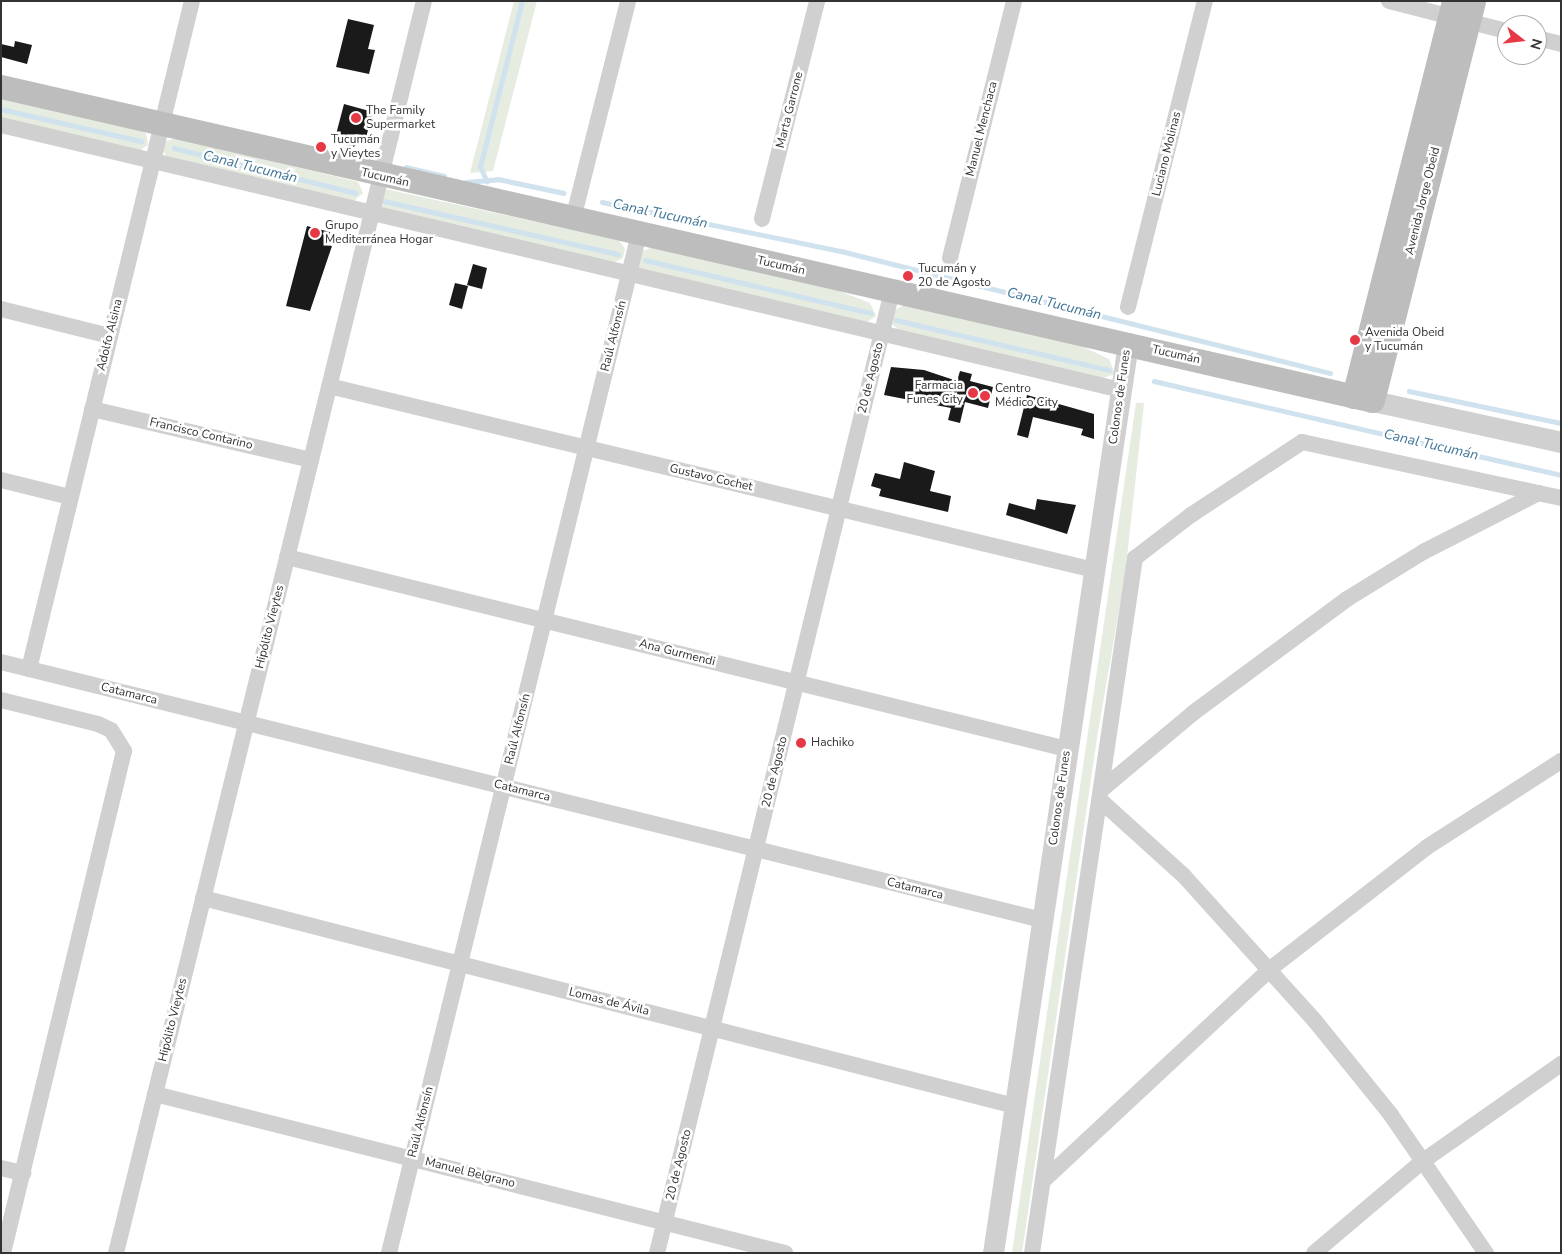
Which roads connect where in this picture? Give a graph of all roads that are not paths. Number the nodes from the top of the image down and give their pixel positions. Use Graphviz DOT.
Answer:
graph roads {
  1 [pos="192,1"];
  2 [pos="424,1"];
  3 [pos="628,1"];
  4 [pos="818,1"];
  5 [pos="1014,1"];
  6 [pos="1205,1"];
  7 [pos="1389,1"];
  8 [pos="1461,10"];
  9 [pos="1497,26"];
  10 [pos="1547,40"];
  11 [pos="1561,44"];
  12 [pos="1,87"];
  13 [pos="1,124"];
  14 [pos="160,126"];
  15 [pos="152,161"];
  16 [pos="380,177"];
  17 [pos="372,210"];
  18 [pos="574,219"];
  19 [pos="762,219"];
  20 [pos="639,234"];
  21 [pos="950,258"];
  22 [pos="630,272"];
  23 [pos="892,291"];
  24 [pos="1128,307"];
  25 [pos="1,309"];
  26 [pos="882,333"];
  27 [pos="109,336"];
  28 [pos="1128,343"];
  29 [pos="329,386"];
  30 [pos="1121,390"];
  31 [pos="1364,399"];
  32 [pos="92,409"];
  33 [pos="1561,442"];
  34 [pos="587,448"];
  35 [pos="310,460"];
  36 [pos="1,480"];
  37 [pos="1539,493"];
  38 [pos="70,497"];
  39 [pos="1561,498"];
  40 [pos="839,509"];
  41 [pos="287,557"];
  42 [pos="1094,570"];
  43 [pos="545,621"];
  44 [pos="1,662"];
  45 [pos="29,669"];
  46 [pos="797,682"];
  47 [pos="1,700"];
  48 [pos="246,723"];
  49 [pos="1067,749"];
  50 [pos="1561,761"];
  51 [pos="504,787"];
  52 [pos="1100,795"];
  53 [pos="756,849"];
  54 [pos="203,898"];
  55 [pos="1042,920"];
  56 [pos="460,964"];
  57 [pos="1270,969"];
  58 [pos="712,1028"];
  59 [pos="1561,1064"];
  60 [pos="155,1094"];
  61 [pos="1014,1106"];
  62 [pos="412,1159"];
  63 [pos="1424,1161"];
  64 [pos="1,1168"];
  65 [pos="23,1173"];
  66 [pos="1043,1181"];
  67 [pos="664,1222"];
  68 [pos="3,1253"];
  69 [pos="116,1253"];
  70 [pos="388,1253"];
  71 [pos="657,1253"];
  72 [pos="785,1253"];
  73 [pos="993,1253"];
  74 [pos="1032,1253"];
  75 [pos="1314,1253"];
  76 [pos="1486,1253"];
  1 -- 14 [label="street, Adolfo Alsina"];
  2 -- 16 [label="street, Hipólito Vieytes"];
  3 -- 18 [label="street"];
  4 -- 19 [label="street, Marta Garrone"];
  5 -- 21 [label="street, Manuel Menchaca"];
  6 -- 24 [label="street, Luciano Molinas"];
  7 -- 8 [label="street"];
  8 -- 9 [label="street"];
  8 -- 31 [label="main road, Avenida Jorge Obeid"];
  10 -- 11 [label="street"];
  12 -- 14 [label="main road, Tucumán"];
  13 -- 15 [label="street"];
  14 -- 15 [label="street, Adolfo Alsina"];
  14 -- 16 [label="main road, Tucumán"];
  15 -- 17 [label="street"];
  15 -- 27 [label="street, Adolfo Alsina"];
  16 -- 17 [label="street, Hipólito Vieytes"];
  16 -- 18 [label="main road, Tucumán"];
  17 -- 22 [label="street"];
  17 -- 29 [label="street, Hipólito Vieytes"];
  18 -- 20 [label="main road, Tucumán"];
  20 -- 22 [label="street, Raúl Alfonsín"];
  20 -- 23 [label="main road, Tucumán"];
  22 -- 26 [label="street"];
  22 -- 34 [label="street, Raúl Alfonsín"];
  23 -- 26 [label="street, 20 de Agosto"];
  23 -- 28 [label="main road, Tucumán"];
  25 -- 27 [label="street"];
  26 -- 30 [label="street"];
  26 -- 40 [label="street, 20 de Agosto"];
  27 -- 32 [label="street, Adolfo Alsina"];
  28 -- 30 [label="street, Colonos de Funes"];
  28 -- 31 [label="main road, Tucumán"];
  29 -- 34 [label="street, Gustavo Cochet"];
  29 -- 35 [label="street, Hipólito Vieytes"];
  30 -- 42 [label="street, Colonos de Funes"];
  31 -- 33 [label="street, Tucumán"];
  32 -- 35 [label="street, Francisco Contarino"];
  32 -- 38 [label="street, Adolfo Alsina"];
  34 -- 40 [label="street, Gustavo Cochet"];
  34 -- 43 [label="street, Raúl Alfonsín"];
  35 -- 41 [label="street, Hipólito Vieytes"];
  36 -- 38 [label="street"];
  37 -- 39 [label="street"];
  37 -- 52 [label="street"];
  37 -- 52 [label="street"];
  38 -- 45 [label="street, Adolfo Alsina"];
  40 -- 42 [label="street, Gustavo Cochet"];
  40 -- 46 [label="street, 20 de Agosto"];
  41 -- 43 [label="street, Ana Gurmendi"];
  41 -- 48 [label="street, Hipólito Vieytes"];
  42 -- 49 [label="street, Colonos de Funes"];
  43 -- 46 [label="street, Ana Gurmendi"];
  43 -- 51 [label="street, Raúl Alfonsín"];
  44 -- 45 [label="street, Catamarca"];
  45 -- 48 [label="street, Catamarca"];
  46 -- 49 [label="street, Ana Gurmendi"];
  46 -- 53 [label="street, 20 de Agosto"];
  47 -- 65 [label="street"];
  48 -- 51 [label="street, Catamarca"];
  48 -- 54 [label="street, Hipólito Vieytes"];
  49 -- 55 [label="street, Colonos de Funes"];
  50 -- 57 [label="street"];
  51 -- 53 [label="street, Catamarca"];
  51 -- 56 [label="street, Raúl Alfonsín"];
  52 -- 57 [label="street"];
  52 -- 66 [label="street"];
  53 -- 55 [label="street, Catamarca"];
  53 -- 58 [label="street, 20 de Agosto"];
  54 -- 56 [label="street, Lomas de Ávila"];
  54 -- 60 [label="street, Hipólito Vieytes"];
  55 -- 61 [label="street, Colonos de Funes"];
  56 -- 58 [label="street, Lomas de Ávila"];
  56 -- 62 [label="street, Raúl Alfonsín"];
  57 -- 63 [label="street"];
  57 -- 66 [label="street"];
  58 -- 61 [label="street, Lomas de Ávila"];
  58 -- 67 [label="street, 20 de Agosto"];
  59 -- 63 [label="street"];
  60 -- 62 [label="street, Manuel Belgrano"];
  60 -- 69 [label="street, Hipólito Vieytes"];
  61 -- 73 [label="street, Colonos de Funes"];
  62 -- 67 [label="street, Manuel Belgrano"];
  62 -- 70 [label="street, Raúl Alfonsín"];
  63 -- 75 [label="street"];
  63 -- 76 [label="street"];
  64 -- 65 [label="street"];
  65 -- 68 [label="street"];
  66 -- 74 [label="street"];
  67 -- 71 [label="street, 20 de Agosto"];
  67 -- 72 [label="street, Manuel Belgrano"];
}
